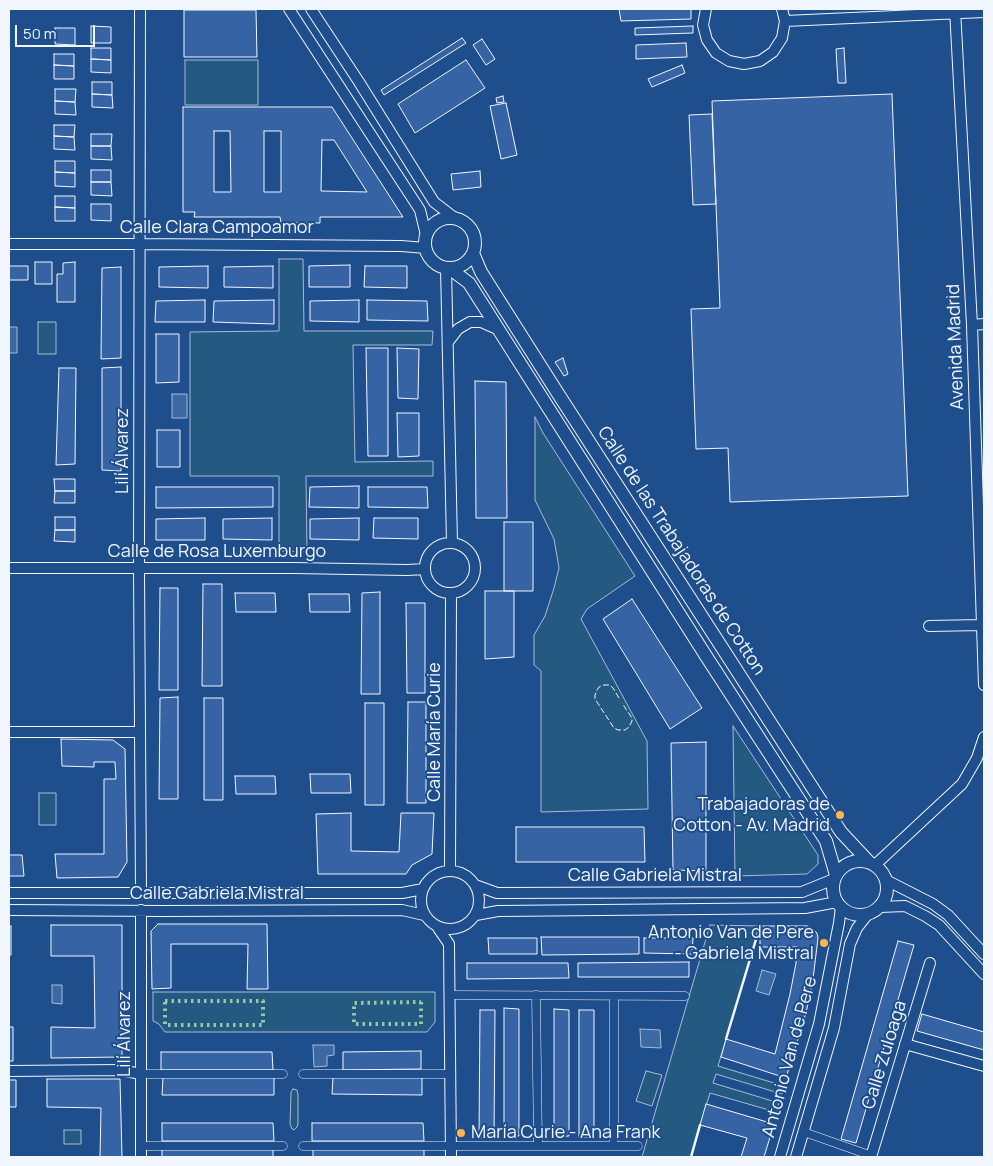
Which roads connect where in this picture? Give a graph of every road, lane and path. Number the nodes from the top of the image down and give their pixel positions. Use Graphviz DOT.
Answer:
graph roads {
  1 [pos="140,9"];
  2 [pos="289,9"];
  3 [pos="311,9"];
  4 [pos="706,9"];
  5 [pos="782,9"];
  6 [pos="955,11"];
  7 [pos="984,12"];
  8 [pos="785,22"];
  9 [pos="456,219"];
  10 [pos="426,242"];
  11 [pos="9,244"];
  12 [pos="139,244"];
  13 [pos="473,253"];
  14 [pos="448,268"];
  15 [pos="984,324"];
  16 [pos="972,325"];
  17 [pos="497,329"];
  18 [pos="448,342"];
  19 [pos="452,543"];
  20 [pos="9,568"];
  21 [pos="139,568"];
  22 [pos="425,569"];
  23 [pos="451,594"];
  24 [pos="982,625"];
  25 [pos="929,626"];
  26 [pos="984,684"];
  27 [pos="9,732"];
  28 [pos="140,732"];
  29 [pos="984,737"];
  30 [pos="872,864"];
  31 [pos="450,871"];
  32 [pos="835,877"];
  33 [pos="886,880"];
  34 [pos="475,885"];
  35 [pos="423,889"];
  36 [pos="141,892"];
  37 [pos="9,893"];
  38 [pos="839,904"];
  39 [pos="880,906"];
  40 [pos="9,910"];
  41 [pos="141,910"];
  42 [pos="868,914"];
  43 [pos="424,915"];
  44 [pos="476,915"];
  45 [pos="438,928"];
  46 [pos="459,928"];
  47 [pos="449,944"];
  48 [pos="984,954"];
  49 [pos="930,962"];
  50 [pos="984,974"];
  51 [pos="449,995"];
  52 [pos="536,996"];
  53 [pos="614,996"];
  54 [pos="685,996"];
  55 [pos="905,1044"];
  56 [pos="984,1066"];
  57 [pos="9,1071"];
  58 [pos="141,1074"];
  59 [pos="283,1074"];
  60 [pos="303,1074"];
  61 [pos="450,1074"];
  62 [pos="804,1132"];
  63 [pos="141,1146"];
  64 [pos="283,1146"];
  65 [pos="303,1146"];
  66 [pos="451,1146"];
  67 [pos="538,1146"];
  68 [pos="613,1146"];
  69 [pos="638,1146"];
  70 [pos="141,1157"];
  71 [pos="451,1157"];
  72 [pos="780,1157"];
  73 [pos="796,1157"];
  74 [pos="873,1157"];
  1 -- 12 [label="street, Lilí Álvarez"];
  2 -- 10 [label="street"];
  3 -- 9 [label="street"];
  4 -- 8 [label="street"];
  5 -- 8 [label="street"];
  6 -- 7 [label="street"];
  6 -- 8 [label="street"];
  6 -- 16 [label="street, Avenida Madrid"];
  9 -- 10 [label="street"];
  9 -- 13 [label="street"];
  10 -- 12 [label="street, Calle Clara Campoamor"];
  10 -- 14 [label="street"];
  11 -- 12 [label="street, Calle Clara Campoamor"];
  12 -- 21 [label="street, Lilí Álvarez"];
  13 -- 14 [label="street"];
  13 -- 30 [label="street, Calle de las Trabajadoras de Cotton"];
  14 -- 17 [label="street, Calle de las Trabajadoras de Cotton"];
  14 -- 18 [label="street"];
  15 -- 16 [label="street"];
  16 -- 24 [label="street, Avenida Madrid"];
  17 -- 18 [label="street"];
  17 -- 32 [label="street, Calle de las Trabajadoras de Cotton"];
  18 -- 19 [label="street"];
  19 -- 22 [label="street"];
  19 -- 23 [label="street"];
  20 -- 21 [label="street, Calle de Rosa Luxemburgo"];
  21 -- 22 [label="street, Calle de Rosa Luxemburgo"];
  21 -- 28 [label="street, Lilí Álvarez"];
  22 -- 23 [label="street"];
  23 -- 31 [label="street, Calle María Curie"];
  24 -- 25 [label="street"];
  24 -- 26 [label="street, Avenida Madrid"];
  27 -- 28 [label="street"];
  28 -- 36 [label="street, Lilí Álvarez"];
  29 -- 30 [label="street"];
  30 -- 32 [label="street"];
  30 -- 33 [label="street"];
  31 -- 34 [label="street"];
  31 -- 35 [label="street"];
  32 -- 34 [label="street, Calle Gabriela Mistral"];
  32 -- 38 [label="street"];
  33 -- 39 [label="street"];
  33 -- 48 [label="street"];
  34 -- 44 [label="street"];
  35 -- 36 [label="street, Calle Gabriela Mistral"];
  35 -- 43 [label="street"];
  36 -- 37 [label="street, Calle Gabriela Mistral"];
  38 -- 42 [label="street"];
  38 -- 44 [label="street, Calle Gabriela Mistral"];
  38 -- 72 [label="street, Antonio Van de Pere"];
  39 -- 42 [label="street"];
  39 -- 50 [label="street"];
  40 -- 41 [label="street, Calle Gabriela Mistral"];
  41 -- 43 [label="street, Calle Gabriela Mistral"];
  41 -- 58 [label="street, Lilí Álvarez"];
  42 -- 62 [label="street, Antonio Van de Pere"];
  43 -- 45 [label="street"];
  44 -- 46 [label="street"];
  45 -- 46 [label="street"];
  45 -- 47 [label="street"];
  46 -- 47 [label="street"];
  47 -- 51 [label="street"];
  49 -- 55 [label="street, Calle Zuloaga"];
  51 -- 52 [label="street"];
  51 -- 61 [label="street"];
  52 -- 53 [label="street"];
  52 -- 67 [label="street"];
  53 -- 54 [label="street"];
  53 -- 68 [label="street"];
  55 -- 56 [label="street"];
  55 -- 74 [label="street, Calle Zuloaga"];
  57 -- 58 [label="street"];
  58 -- 59 [label="street"];
  58 -- 63 [label="street, Lilí Álvarez"];
  60 -- 61 [label="street"];
  61 -- 66 [label="street"];
  62 -- 73 [label="street, Antonio Van de Pere"];
  62 -- 74 [label="street"];
  63 -- 64 [label="street"];
  63 -- 70 [label="street, Lilí Álvarez"];
  65 -- 66 [label="street"];
  66 -- 67 [label="street"];
  66 -- 71 [label="street"];
  67 -- 68 [label="street"];
  68 -- 69 [label="street"];
}
